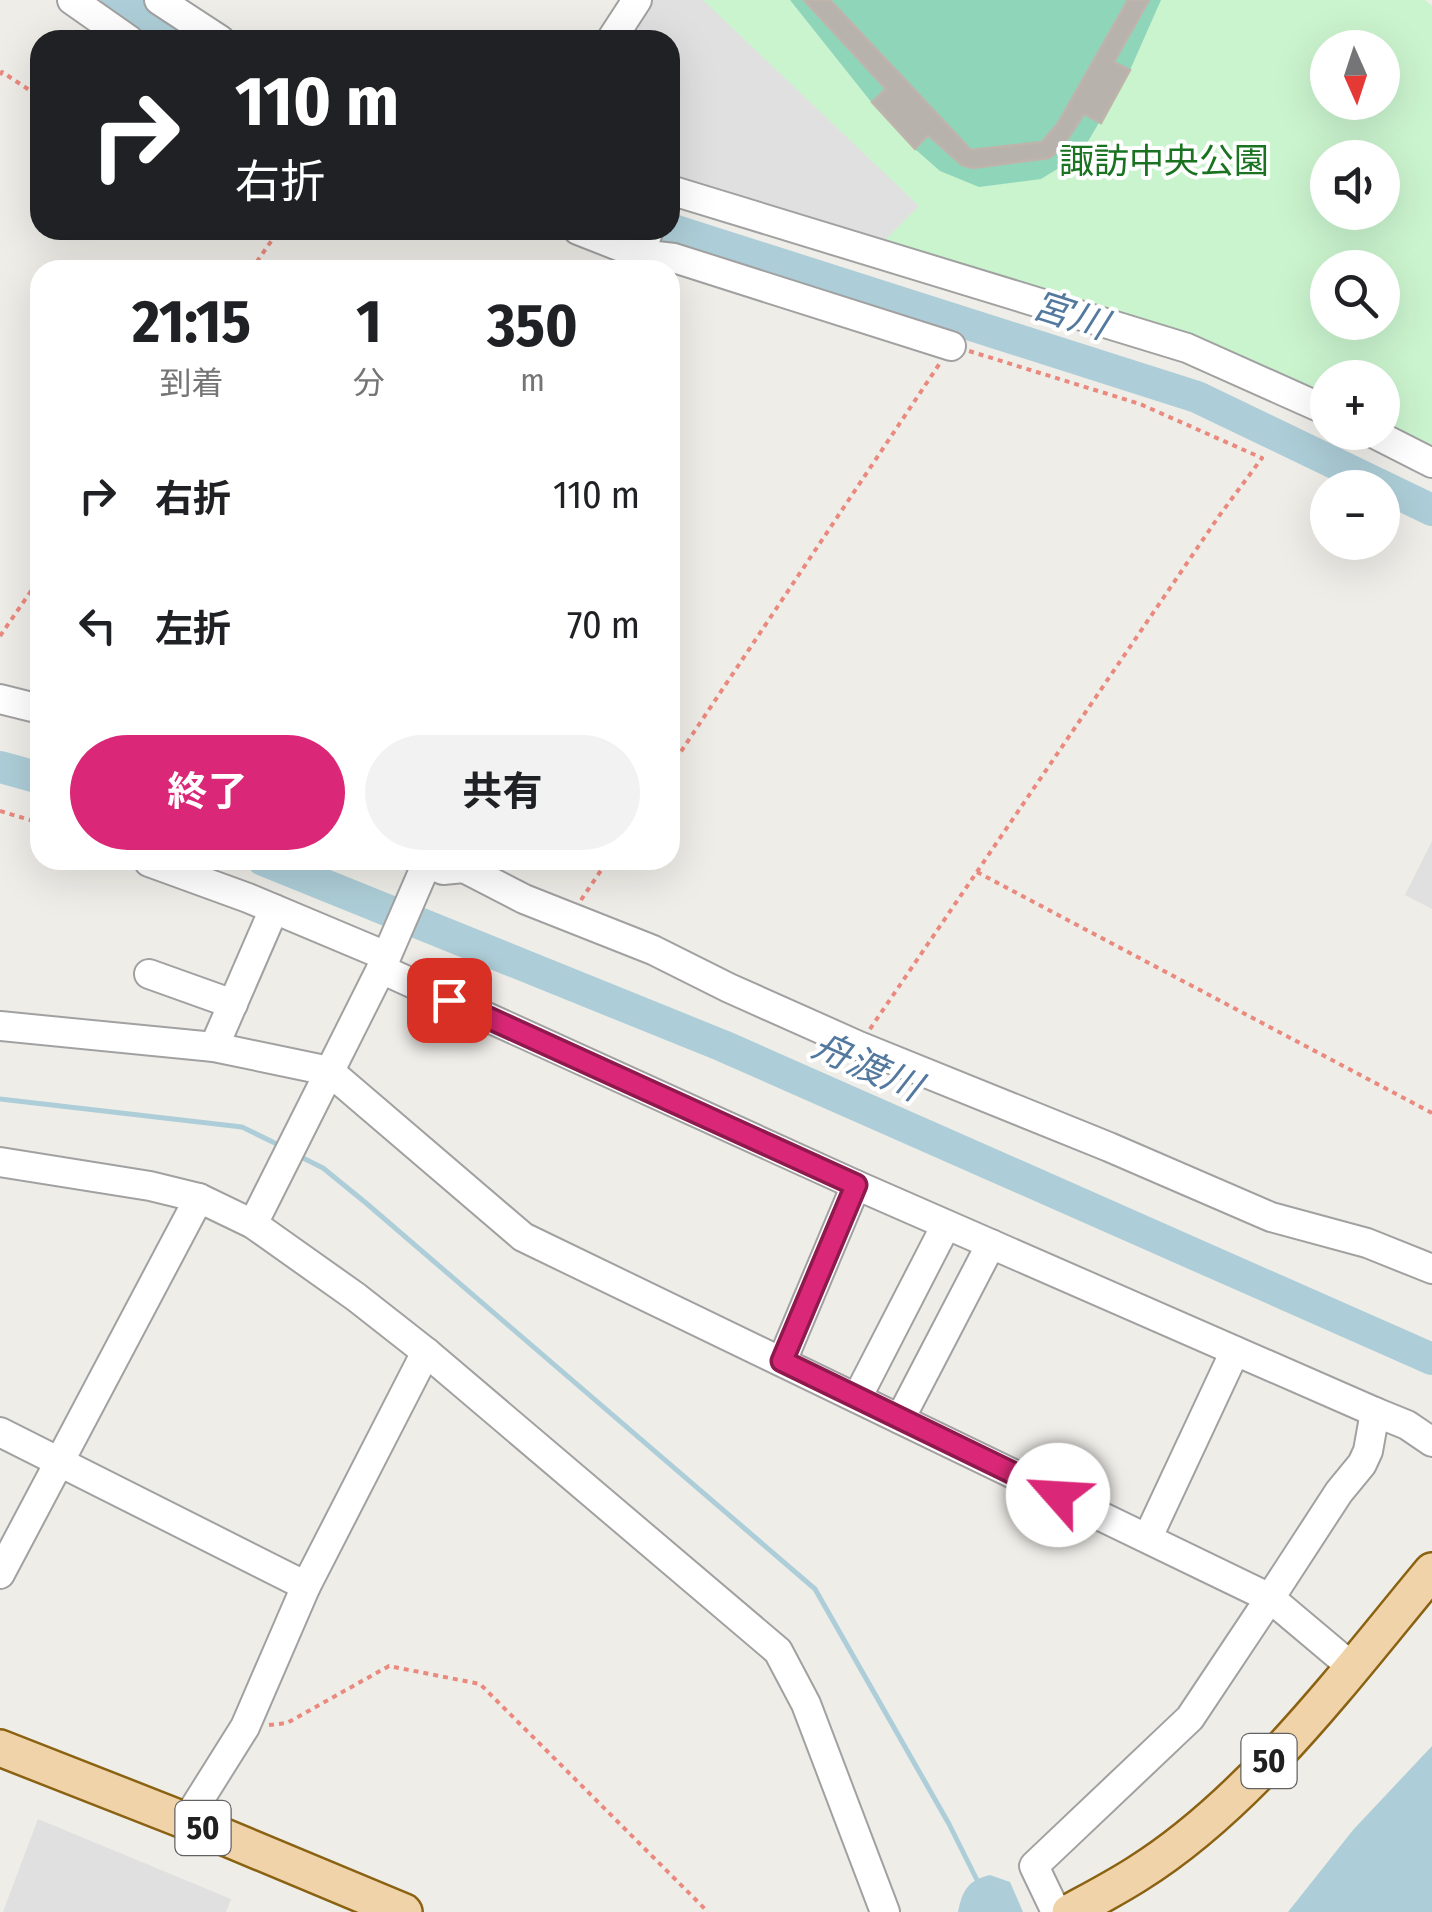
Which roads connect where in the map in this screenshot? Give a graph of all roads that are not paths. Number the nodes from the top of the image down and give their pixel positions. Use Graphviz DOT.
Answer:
graph roads {
  1 [pos="72,0"];
  2 [pos="159,0"];
  3 [pos="637,0"];
  4 [pos="116,30"];
  5 [pos="205,30"];
  6 [pos="618,30"];
  7 [pos="680,193"];
  8 [pos="644,244"];
  9 [pos="950,346"];
  10 [pos="1310,403"];
  11 [pos="1400,446"];
  12 [pos="1432,463"];
  13 [pos="0,699"];
  14 [pos="30,706"];
  15 [pos="170,870"];
  16 [pos="420,870"];
  17 [pos="468,870"];
  18 [pos="274,909"];
  19 [pos="386,957"];
  20 [pos="149,974"];
  21 [pos="233,1004"];
  22 [pos="0,1026"];
  23 [pos="214,1047"];
  24 [pos="329,1070"];
  25 [pos="0,1162"];
  26 [pos="856,1185"];
  27 [pos="199,1198"];
  28 [pos="252,1224"];
  29 [pos="946,1224"];
  30 [pos="991,1244"];
  31 [pos="1432,1269"];
  32 [pos="1236,1351"];
  33 [pos="426,1352"];
  34 [pos="782,1361"];
  35 [pos="858,1398"];
  36 [pos="1375,1412"];
  37 [pos="900,1419"];
  38 [pos="0,1432"];
  39 [pos="1432,1442"];
  40 [pos="59,1461"];
  41 [pos="1148,1537"];
  42 [pos="1432,1571"];
  43 [pos="0,1574"];
  44 [pos="306,1586"];
  45 [pos="1270,1598"];
  46 [pos="1352,1667"];
  47 [pos="0,1748"];
  48 [pos="186,1820"];
  49 [pos="404,1912"];
  50 [pos="885,1912"];
  51 [pos="1056,1912"];
  52 [pos="1070,1912"];
  1 -- 4 [label="street"];
  2 -- 5 [label="street"];
  3 -- 6 [label="street"];
  7 -- 10 [label="street"];
  8 -- 9 [label="street"];
  11 -- 12 [label="street"];
  13 -- 14 [label="street"];
  15 -- 18 [label="street"];
  16 -- 19 [label="street"];
  17 -- 31 [label="street"];
  18 -- 19 [label="street"];
  18 -- 21 [label="street"];
  19 -- 24 [label="street"];
  19 -- 26 [label="street"];
  20 -- 21 [label="street"];
  21 -- 23 [label="street"];
  22 -- 23 [label="street"];
  23 -- 24 [label="street"];
  24 -- 28 [label="street"];
  24 -- 34 [label="street"];
  25 -- 27 [label="street"];
  26 -- 29 [label="street"];
  26 -- 34 [label="street"];
  27 -- 28 [label="street"];
  27 -- 40 [label="street"];
  28 -- 33 [label="street"];
  29 -- 30 [label="street"];
  29 -- 35 [label="street"];
  30 -- 32 [label="street"];
  30 -- 37 [label="street"];
  32 -- 36 [label="street"];
  32 -- 41 [label="street"];
  33 -- 44 [label="street"];
  33 -- 50 [label="street"];
  34 -- 35 [label="street"];
  35 -- 37 [label="street"];
  36 -- 39 [label="street"];
  36 -- 45 [label="street"];
  37 -- 41 [label="street"];
  38 -- 40 [label="street"];
  40 -- 43 [label="street"];
  40 -- 44 [label="street"];
  41 -- 45 [label="street"];
  42 -- 46 [label="main road, 50"];
  44 -- 48 [label="street"];
  45 -- 46 [label="street"];
  45 -- 51 [label="street"];
  46 -- 52 [label="main road, 50"];
  47 -- 48 [label="main road, 50"];
  48 -- 49 [label="main road, 50"];
}
